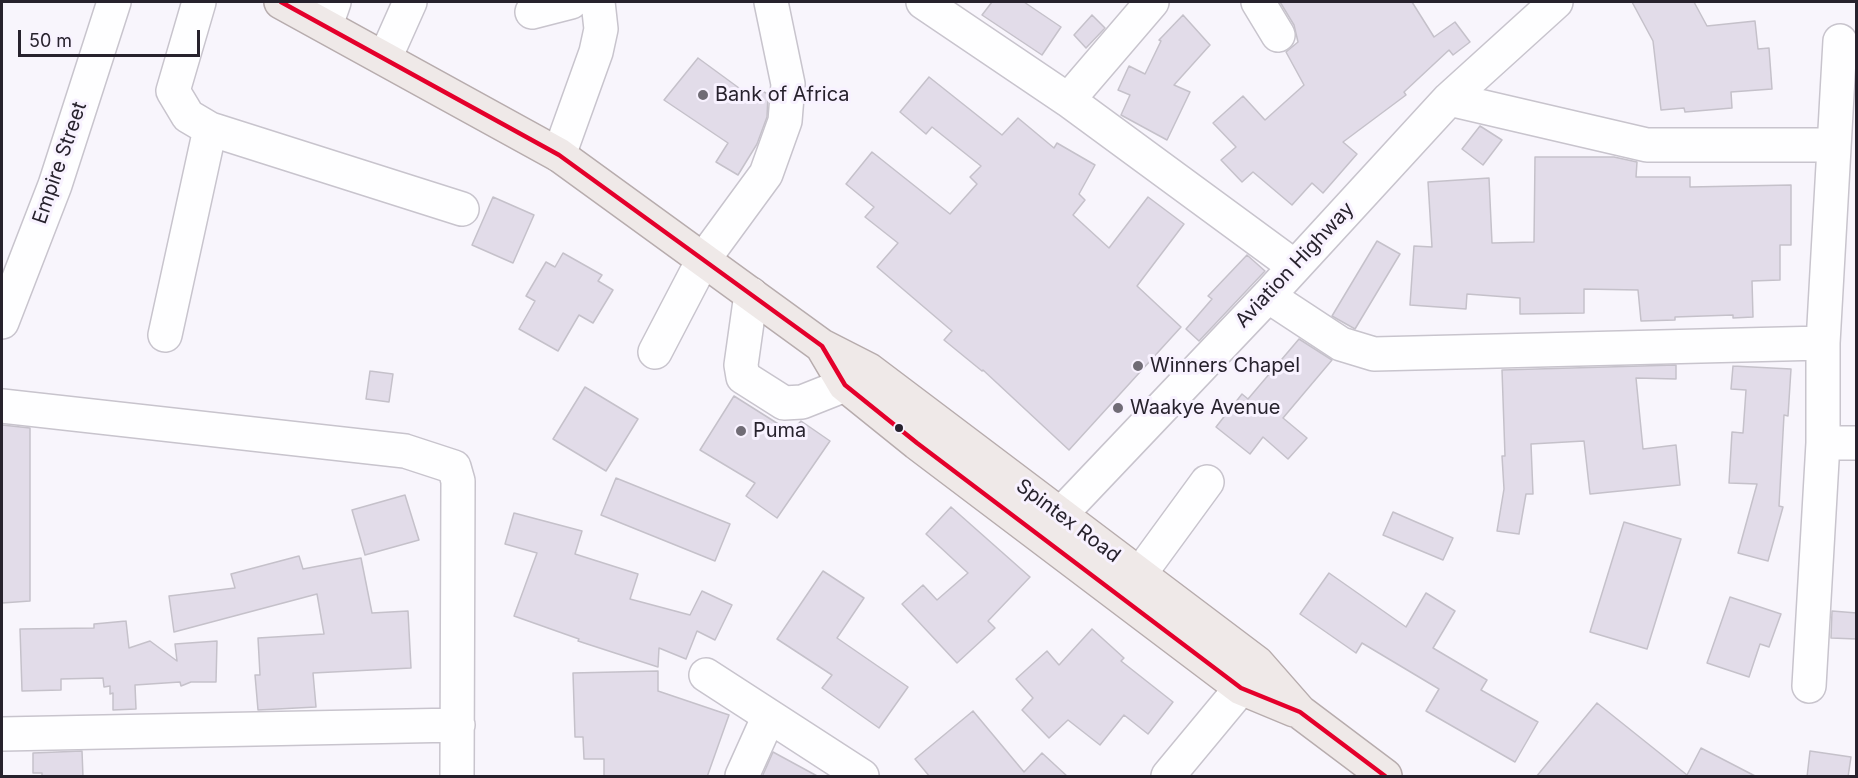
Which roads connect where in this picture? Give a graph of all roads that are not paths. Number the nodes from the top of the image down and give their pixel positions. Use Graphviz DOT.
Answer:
graph roads {
  1 [pos="114,2"];
  2 [pos="199,2"];
  3 [pos="281,2"];
  4 [pos="410,2"];
  5 [pos="571,2"];
  6 [pos="598,2"];
  7 [pos="771,2"];
  8 [pos="923,2"];
  9 [pos="1258,2"];
  10 [pos="1556,2"];
  11 [pos="1141,6"];
  12 [pos="532,12"];
  13 [pos="330,13"];
  14 [pos="1278,35"];
  15 [pos="1840,41"];
  16 [pos="386,58"];
  17 [pos="1449,99"];
  18 [pos="1068,100"];
  19 [pos="210,129"];
  20 [pos="1833,146"];
  21 [pos="559,155"];
  22 [pos="1844,179"];
  23 [pos="462,209"];
  24 [pos="704,260"];
  25 [pos="1294,266"];
  26 [pos="750,294"];
  27 [pos="1268,296"];
  28 [pos="2,322"];
  29 [pos="165,335"];
  30 [pos="1823,343"];
  31 [pos="822,346"];
  32 [pos="655,352"];
  33 [pos="845,385"];
  34 [pos="2,406"];
  35 [pos="1823,442"];
  36 [pos="1857,443"];
  37 [pos="1207,482"];
  38 [pos="1050,525"];
  39 [pos="1139,575"];
  40 [pos="706,675"];
  41 [pos="1809,686"];
  42 [pos="1241,688"];
  43 [pos="1300,712"];
  44 [pos="769,716"];
  45 [pos="458,724"];
  46 [pos="2,734"];
  47 [pos="458,777"];
  48 [pos="742,777"];
  49 [pos="862,777"];
  50 [pos="1168,777"];
  51 [pos="1385,777"];
  1 -- 28 [label="street, Empire Street"];
  2 -- 19 [label="street"];
  3 -- 13 [label="main road, Spintex Road"];
  4 -- 16 [label="street"];
  5 -- 12 [label="street"];
  6 -- 21 [label="street"];
  7 -- 24 [label="street"];
  8 -- 18 [label="street"];
  9 -- 14 [label="street"];
  10 -- 17 [label="street, Aviation Highway"];
  11 -- 18 [label="street"];
  13 -- 16 [label="main road, Spintex Road"];
  15 -- 20 [label="street"];
  16 -- 21 [label="main road, Spintex Road"];
  17 -- 20 [label="street"];
  17 -- 25 [label="street, Aviation Highway"];
  18 -- 25 [label="street"];
  19 -- 23 [label="street"];
  19 -- 29 [label="street"];
  20 -- 22 [label="street"];
  21 -- 24 [label="main road, Spintex Road"];
  22 -- 30 [label="street"];
  24 -- 26 [label="main road, Spintex Road"];
  24 -- 32 [label="street"];
  25 -- 27 [label="street, Aviation Highway"];
  26 -- 31 [label="main road, Spintex Road"];
  26 -- 33 [label="street"];
  27 -- 30 [label="street"];
  27 -- 38 [label="street, Aviation Highway"];
  30 -- 35 [label="street"];
  31 -- 33 [label="main road, Spintex Road"];
  31 -- 38 [label="main road, Spintex Road"];
  33 -- 38 [label="main road, Spintex Road"];
  34 -- 45 [label="street"];
  35 -- 36 [label="street"];
  35 -- 41 [label="street"];
  37 -- 39 [label="street"];
  38 -- 39 [label="main road, Spintex Road"];
  38 -- 42 [label="main road, Spintex Road"];
  39 -- 43 [label="main road, Spintex Road"];
  40 -- 44 [label="street"];
  42 -- 43 [label="main road, Spintex Road"];
  42 -- 50 [label="street"];
  43 -- 51 [label="main road, Spintex Road"];
  44 -- 48 [label="street"];
  44 -- 49 [label="street"];
  45 -- 46 [label="street"];
  45 -- 47 [label="street"];
}
